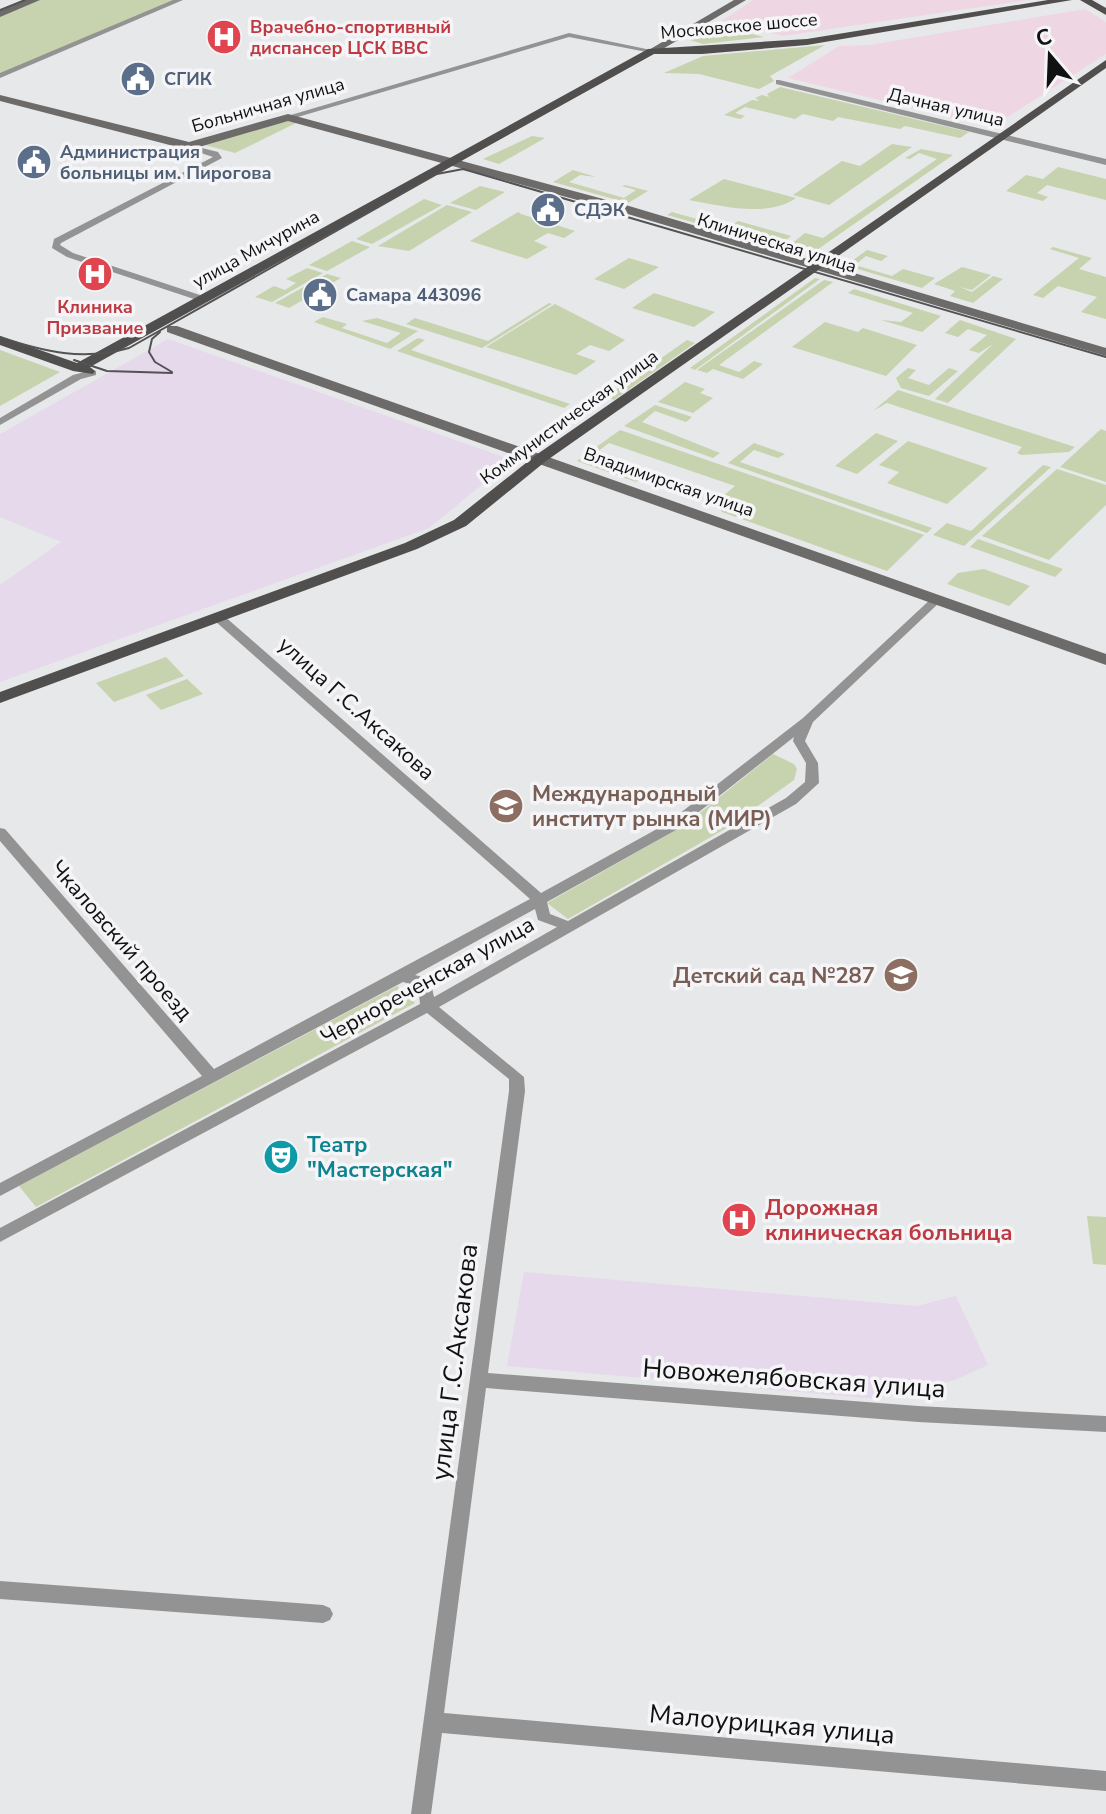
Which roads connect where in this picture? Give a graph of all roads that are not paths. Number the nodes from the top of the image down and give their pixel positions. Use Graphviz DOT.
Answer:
graph roads {
  1 [pos="11,0"];
  2 [pos="35,0"];
  3 [pos="179,0"];
  4 [pos="1067,0"];
  5 [pos="1085,0"];
  6 [pos="735,1"];
  7 [pos="0,4"];
  8 [pos="1106,12"];
  9 [pos="0,14"];
  10 [pos="652,51"];
  11 [pos="1106,63"];
  12 [pos="0,76"];
  13 [pos="779,82"];
  14 [pos="0,98"];
  15 [pos="288,117"];
  16 [pos="1001,137"];
  17 [pos="189,146"];
  18 [pos="1106,162"];
  19 [pos="450,163"];
  20 [pos="813,268"];
  21 [pos="203,299"];
  22 [pos="0,329"];
  23 [pos="172,329"];
  24 [pos="0,340"];
  25 [pos="1106,352"];
  26 [pos="1106,359"];
  27 [pos="84,370"];
  28 [pos="0,422"];
  29 [pos="541,458"];
  30 [pos="937,599"];
  31 [pos="219,618"];
  32 [pos="1106,660"];
  33 [pos="0,698"];
  34 [pos="807,721"];
  35 [pos="0,832"];
  36 [pos="540,900"];
  37 [pos="567,926"];
  38 [pos="402,976"];
  39 [pos="428,1006"];
  40 [pos="211,1076"];
  41 [pos="0,1190"];
  42 [pos="0,1236"];
  43 [pos="478,1380"];
  44 [pos="1106,1424"];
  45 [pos="0,1590"];
  46 [pos="323,1614"];
  47 [pos="433,1722"];
  48 [pos="1106,1781"];
  49 [pos="421,1814"];
  1 -- 7 [label="street"];
  2 -- 9 [label="street"];
  3 -- 12 [label="street"];
  4 -- 10 [label="main road, Московское шоссе"];
  5 -- 8 [label="main road"];
  6 -- 10 [label="street, улица Мичурина"];
  10 -- 15 [label="street, Больничная улица"];
  10 -- 19 [label="main road, улица Мичурина"];
  11 -- 16 [label="main road, Коммунистическая улица"];
  13 -- 16 [label="street, Дачная улица"];
  14 -- 17 [label="street"];
  15 -- 17 [label="street, Больничная улица"];
  15 -- 19 [label="street, Клиническая улица"];
  16 -- 18 [label="street, Дачная улица"];
  16 -- 20 [label="main road, Коммунистическая улица"];
  17 -- 21 [label="street, Больничная улица"];
  19 -- 20 [label="street, Клиническая улица"];
  19 -- 21 [label="main road, улица Мичурина"];
  19 -- 23 [label="main road, улица Мичурина"];
  20 -- 25 [label="street, Клиническая улица"];
  20 -- 26 [label="street, Клиническая улица"];
  20 -- 29 [label="main road, Коммунистическая улица"];
  21 -- 27 [label="main road, улица Мичурина"];
  22 -- 27 [label="main road"];
  23 -- 27 [label="main road, улица Мичурина"];
  23 -- 29 [label="street, Владимирская улица"];
  24 -- 27 [label="main road"];
  27 -- 28 [label="street, улица Мичурина"];
  29 -- 30 [label="street, Владимирская улица"];
  29 -- 31 [label="main road, Коммунистическая улица"];
  30 -- 32 [label="street, Владимирская улица"];
  30 -- 34 [label="street, Чернореченская улица"];
  31 -- 33 [label="main road, Коммунистическая улица"];
  31 -- 36 [label="street, улица Г.С.Аксакова"];
  34 -- 36 [label="street, Чернореченская улица"];
  34 -- 37 [label="street, Чернореченская улица"];
  35 -- 40 [label="street, Чкаловский проезд"];
  36 -- 37 [label="street, улица Г.С.Аксакова"];
  36 -- 38 [label="street, Чернореченская улица"];
  37 -- 39 [label="street, Чернореченская улица"];
  38 -- 39 [label="street, улица Г.С.Аксакова"];
  38 -- 40 [label="street, Чернореченская улица"];
  39 -- 42 [label="street, Чернореченская улица"];
  39 -- 43 [label="street, улица Г.С.Аксакова"];
  40 -- 41 [label="street, Чернореченская улица"];
  43 -- 44 [label="street, Новожелябовская улица"];
  43 -- 47 [label="street, улица Г.С.Аксакова"];
  45 -- 46 [label="street"];
  47 -- 48 [label="street, Малоурицкая улица"];
  47 -- 49 [label="street, улица Г.С.Аксакова"];
}
